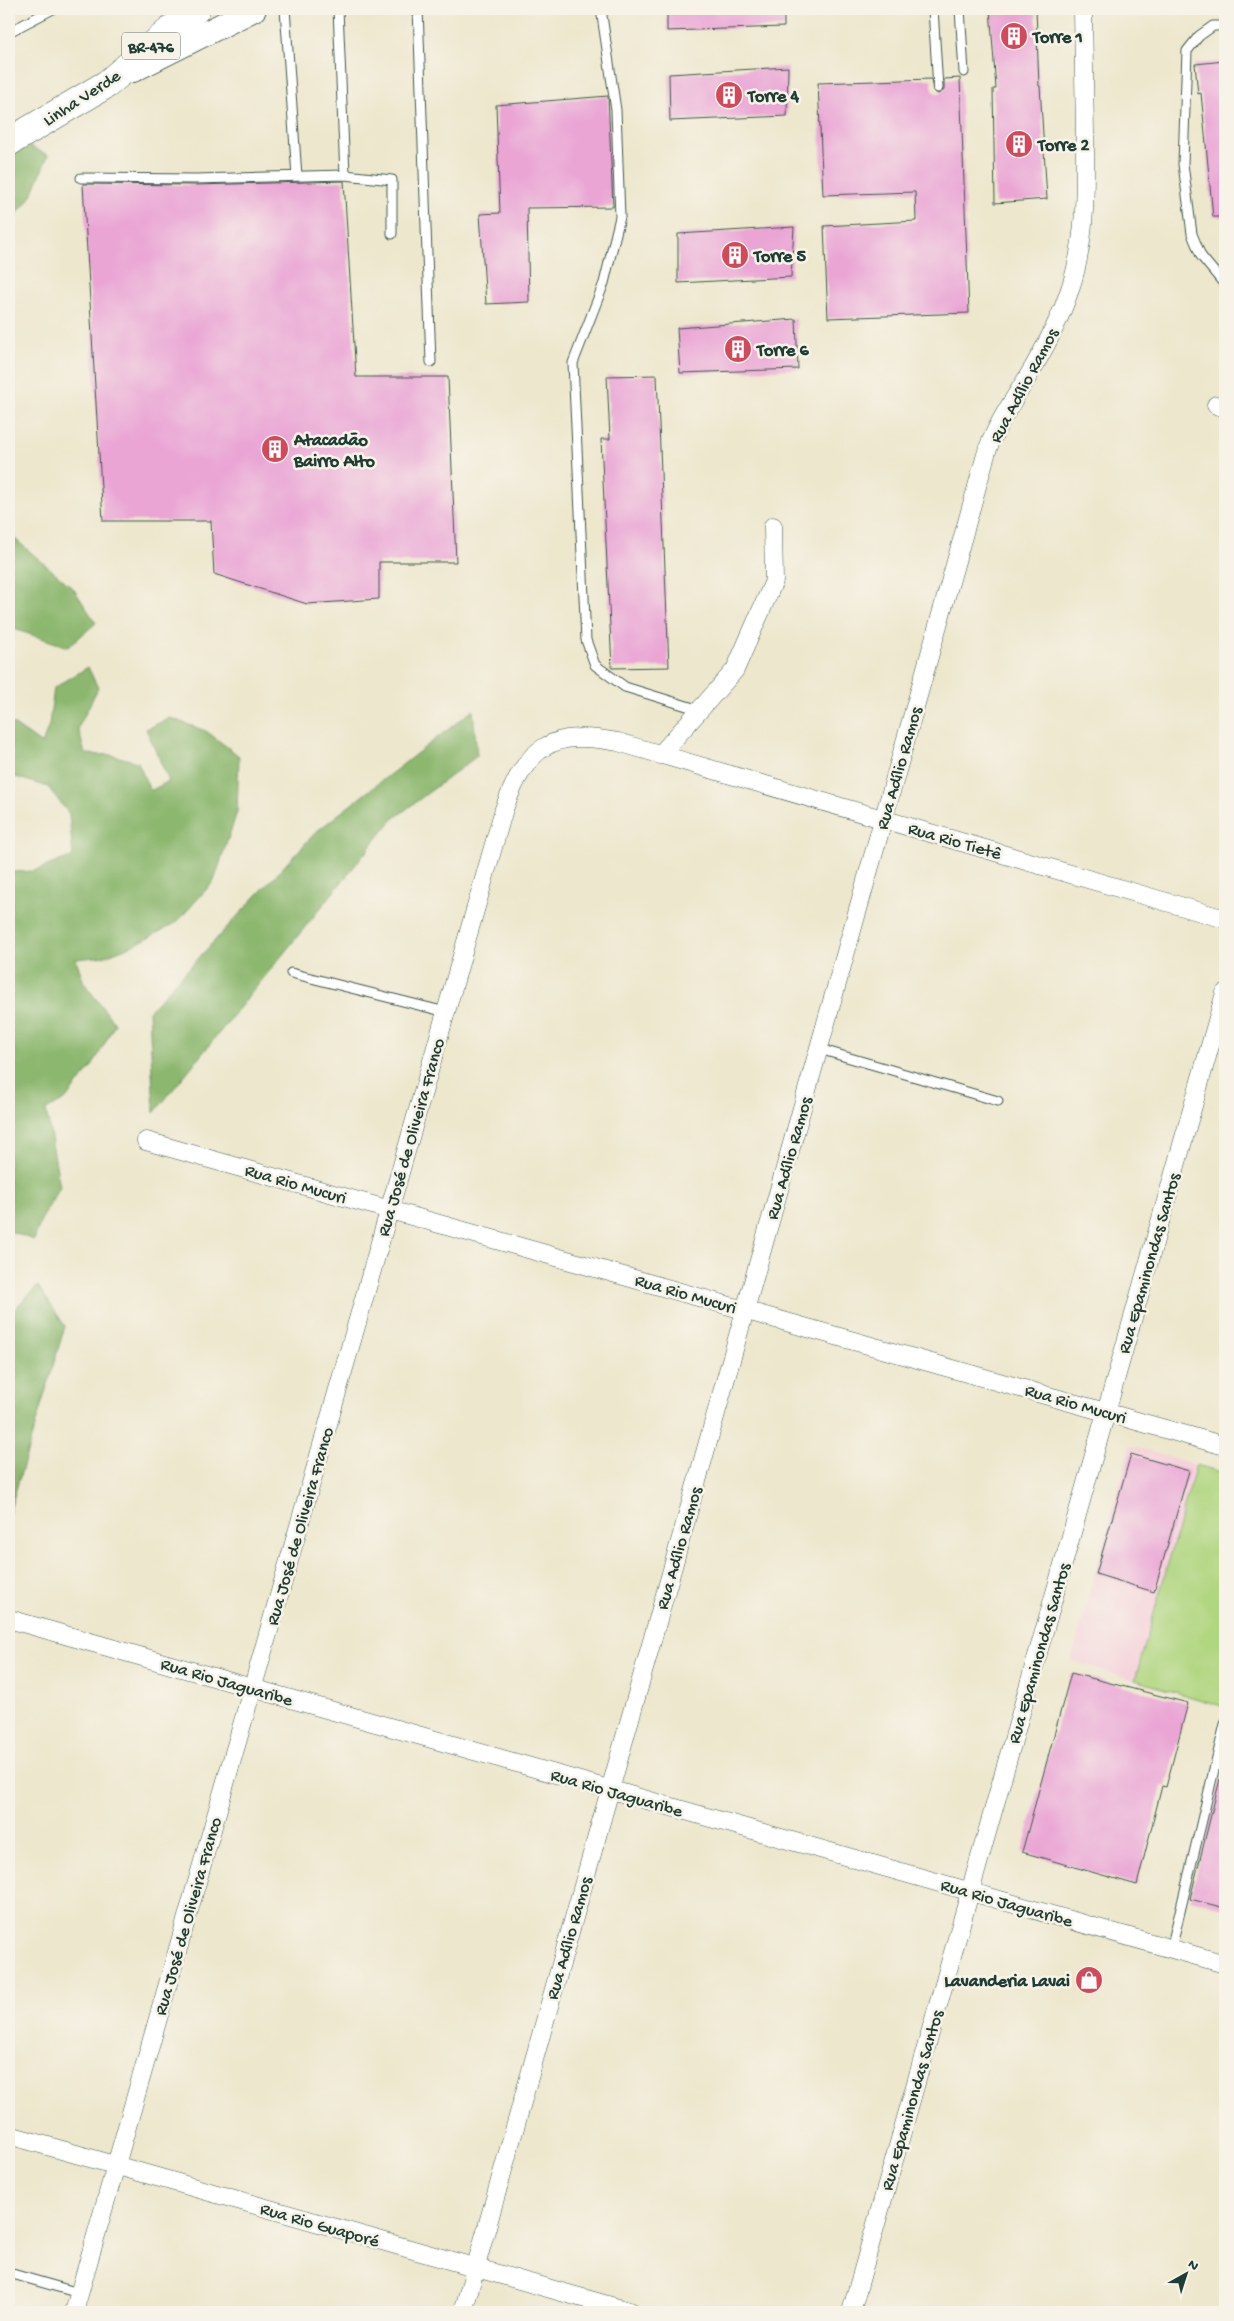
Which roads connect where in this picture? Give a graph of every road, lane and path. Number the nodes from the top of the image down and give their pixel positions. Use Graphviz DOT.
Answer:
graph roads {
  1 [pos="52,9"];
  2 [pos="196,9"];
  3 [pos="254,9"];
  4 [pos="285,9"];
  5 [pos="338,9"];
  6 [pos="418,9"];
  7 [pos="601,9"];
  8 [pos="933,9"];
  9 [pos="960,9"];
  10 [pos="1083,9"];
  11 [pos="1225,26"];
  12 [pos="9,32"];
  13 [pos="964,72"];
  14 [pos="107,84"];
  15 [pos="938,88"];
  16 [pos="9,142"];
  17 [pos="345,175"];
  18 [pos="297,176"];
  19 [pos="81,178"];
  20 [pos="392,234"];
  21 [pos="1225,285"];
  22 [pos="431,362"];
  23 [pos="773,526"];
  24 [pos="701,710"];
  25 [pos="540,748"];
  26 [pos="660,755"];
  27 [pos="883,820"];
  28 [pos="1225,919"];
  29 [pos="291,973"];
  30 [pos="1225,993"];
  31 [pos="446,1012"];
  32 [pos="819,1049"];
  33 [pos="998,1101"];
  34 [pos="146,1141"];
  35 [pos="389,1210"];
  36 [pos="745,1310"];
  37 [pos="1106,1412"];
  38 [pos="1225,1446"];
  39 [pos="9,1619"];
  40 [pos="252,1688"];
  41 [pos="1225,1724"];
  42 [pos="610,1790"];
  43 [pos="970,1892"];
  44 [pos="1171,1949"];
  45 [pos="1225,1964"];
  46 [pos="9,2135"];
  47 [pos="116,2166"];
  48 [pos="475,2268"];
  49 [pos="9,2274"];
  50 [pos="79,2292"];
  51 [pos="74,2312"];
  52 [pos="463,2312"];
  53 [pos="632,2312"];
  54 [pos="851,2312"];
  1 -- 12 [label="lane"];
  2 -- 14 [label="highway, Linha Verde / BR-476"];
  3 -- 14 [label="main road"];
  4 -- 18 [label="lane"];
  5 -- 17 [label="lane"];
  6 -- 22 [label="lane"];
  7 -- 24 [label="lane"];
  8 -- 15 [label="lane"];
  9 -- 13 [label="lane"];
  10 -- 27 [label="street, Rua Adílio Ramos"];
  11 -- 21 [label="lane"];
  14 -- 16 [label="highway, Linha Verde / BR-476"];
  17 -- 18 [label="lane"];
  17 -- 20 [label="lane"];
  18 -- 19 [label="lane"];
  23 -- 24 [label="street"];
  24 -- 26 [label="street"];
  25 -- 26 [label="street, Rua Rio Tietê"];
  25 -- 31 [label="street, Rua José de Oliveira Franco"];
  26 -- 27 [label="street, Rua Rio Tietê"];
  27 -- 28 [label="street, Rua Rio Tietê"];
  27 -- 32 [label="street, Rua Adílio Ramos"];
  29 -- 31 [label="lane"];
  30 -- 37 [label="street, Rua Epaminondas Santos"];
  31 -- 35 [label="street, Rua José de Oliveira Franco"];
  32 -- 33 [label="lane"];
  32 -- 36 [label="street, Rua Adílio Ramos"];
  34 -- 35 [label="street, Rua Rio Mucuri"];
  35 -- 36 [label="street, Rua Rio Mucuri"];
  35 -- 40 [label="street, Rua José de Oliveira Franco"];
  36 -- 37 [label="street, Rua Rio Mucuri"];
  36 -- 42 [label="street, Rua Adílio Ramos"];
  37 -- 38 [label="street, Rua Rio Mucuri"];
  37 -- 43 [label="street, Rua Epaminondas Santos"];
  39 -- 40 [label="street, Rua Rio Jaguaribe"];
  40 -- 42 [label="street, Rua Rio Jaguaribe"];
  40 -- 47 [label="street, Rua José de Oliveira Franco"];
  41 -- 44 [label="lane"];
  42 -- 43 [label="street, Rua Rio Jaguaribe"];
  42 -- 48 [label="street, Rua Adílio Ramos"];
  43 -- 44 [label="street, Rua Rio Jaguaribe"];
  43 -- 54 [label="street, Rua Epaminondas Santos"];
  44 -- 45 [label="street, Rua Rio Jaguaribe"];
  46 -- 47 [label="street, Rua Rio Guaporé"];
  47 -- 48 [label="street, Rua Rio Guaporé"];
  47 -- 50 [label="street, Rua José de Oliveira Franco"];
  48 -- 52 [label="street, Rua Adílio Ramos"];
  48 -- 53 [label="street, Rua Rio Guaporé"];
  49 -- 50 [label="lane"];
  50 -- 51 [label="street, Rua José de Oliveira Franco"];
}
